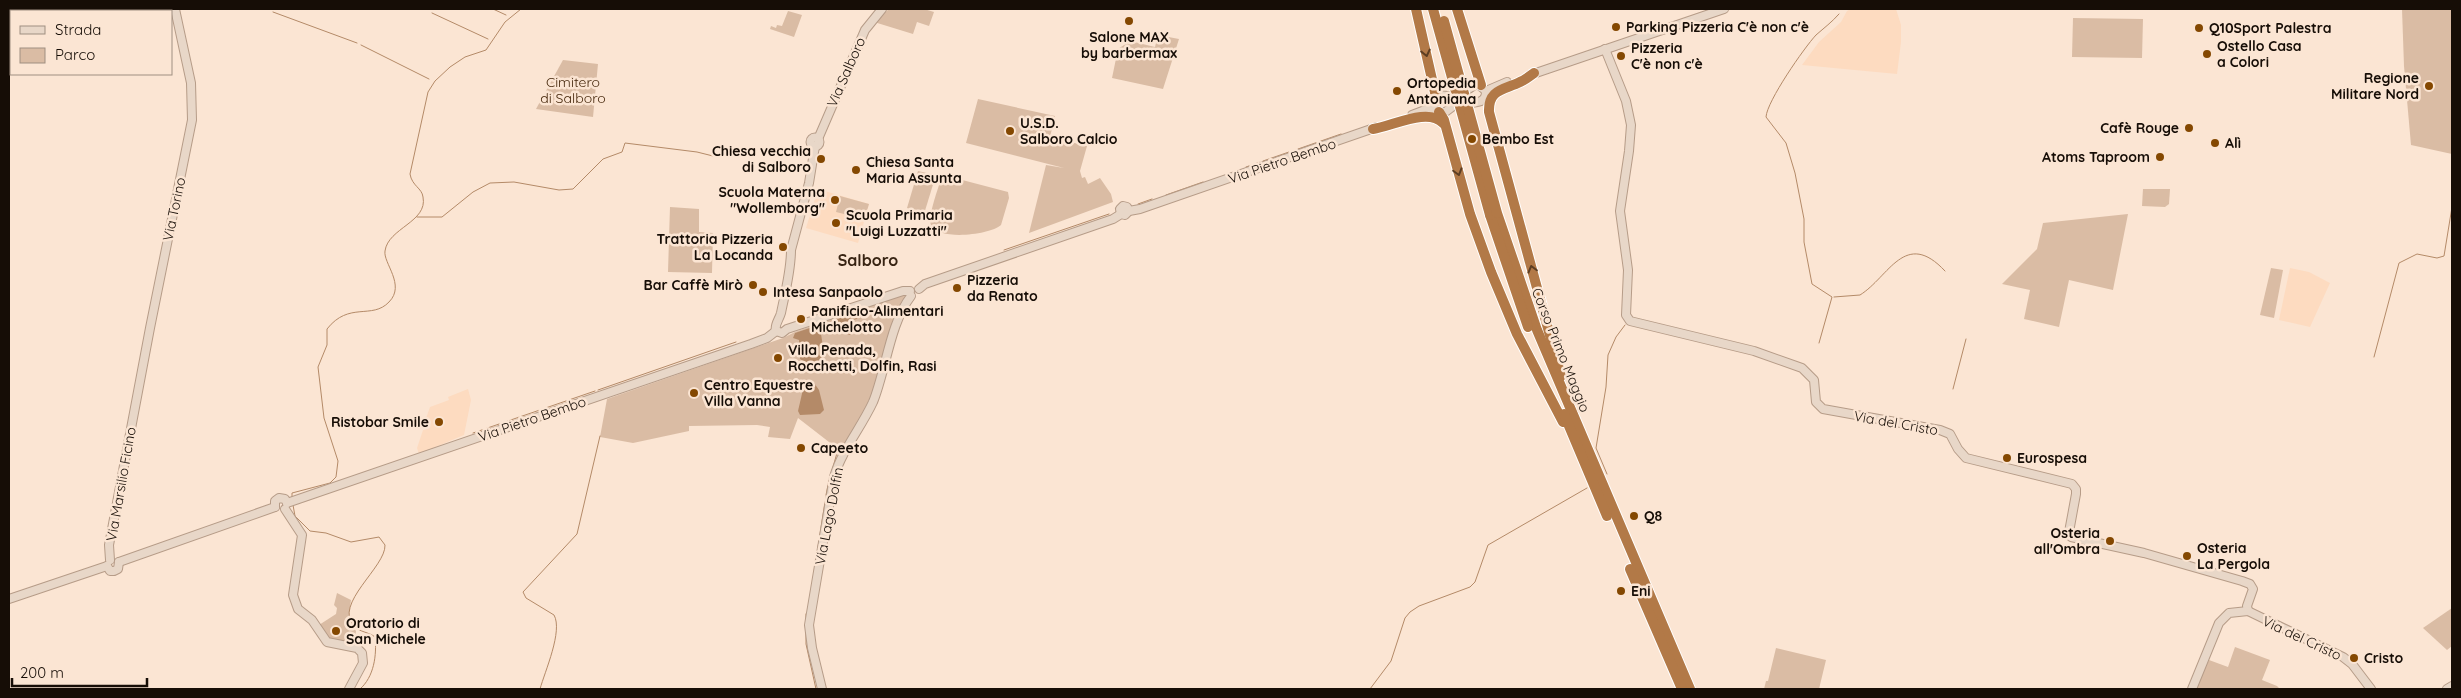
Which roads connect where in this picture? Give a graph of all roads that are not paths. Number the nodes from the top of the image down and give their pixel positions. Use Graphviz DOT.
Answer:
graph roads {
  1 [pos="175,9"];
  2 [pos="882,9"];
  3 [pos="1416,9"];
  4 [pos="1433,9"];
  5 [pos="1440,9"];
  6 [pos="1457,9"];
  7 [pos="1724,9"];
  8 [pos="1605,49"];
  9 [pos="1534,73"];
  10 [pos="1484,92"];
  11 [pos="1436,97"];
  12 [pos="1436,110"];
  13 [pos="1489,112"];
  14 [pos="1445,126"];
  15 [pos="1373,129"];
  16 [pos="1493,214"];
  17 [pos="919,288"];
  18 [pos="911,294"];
  19 [pos="781,327"];
  20 [pos="135,409"];
  21 [pos="1574,419"];
  22 [pos="1575,440"];
  23 [pos="286,506"];
  24 [pos="108,563"];
  25 [pos="9,599"];
  26 [pos="2248,611"];
  27 [pos="2452,686"];
  28 [pos="349,689"];
  29 [pos="822,689"];
  30 [pos="1682,689"];
  31 [pos="1690,689"];
  32 [pos="2192,689"];
  33 [pos="2371,689"];
  34 [pos="2447,689"];
  1 -- 20 [label="street, Via Torino"];
  2 -- 19 [label="street, Via Salboro"];
  3 -- 11 [label="highway, one-way"];
  4 -- 16 [label="highway, Corso Primo Maggio, bridge"];
  5 -- 16 [label="highway, Corso Primo Maggio, bridge"];
  6 -- 10 [label="highway"];
  7 -- 8 [label="street, Via Pietro Bembo"];
  8 -- 9 [label="street, Via Pietro Bembo"];
  8 -- 26 [label="street, Via del Cristo"];
  9 -- 10 [label="street, Via Pietro Bembo"];
  9 -- 13 [label="highway"];
  10 -- 11 [label="street, Via Pietro Bembo"];
  10 -- 12 [label="street, Via Pietro Bembo"];
  10 -- 13 [label="highway"];
  11 -- 12 [label="street"];
  12 -- 14 [label="highway"];
  12 -- 15 [label="street, Via Pietro Bembo"];
  21 -- 13 [label="highway, one-way"];
  14 -- 15 [label="highway"];
  14 -- 22 [label="highway, one-way"];
  15 -- 17 [label="street, Via Pietro Bembo"];
  16 -- 21 [label="highway, Corso Primo Maggio"];
  16 -- 22 [label="highway, Corso Primo Maggio"];
  17 -- 18 [label="street, Via Lago Dolfin"];
  18 -- 19 [label="street, Via Pietro Bembo"];
  18 -- 29 [label="street, Via Lago Dolfin"];
  19 -- 23 [label="street, Via Pietro Bembo"];
  20 -- 24 [label="street, Via Marsilio Ficino"];
  21 -- 31 [label="highway, Corso Primo Maggio"];
  22 -- 30 [label="highway, Corso Primo Maggio"];
  23 -- 24 [label="street"];
  23 -- 28 [label="street"];
  24 -- 25 [label="street"];
  26 -- 32 [label="street"];
  26 -- 33 [label="street, Via del Cristo"];
  27 -- 34 [label="street"];
}
